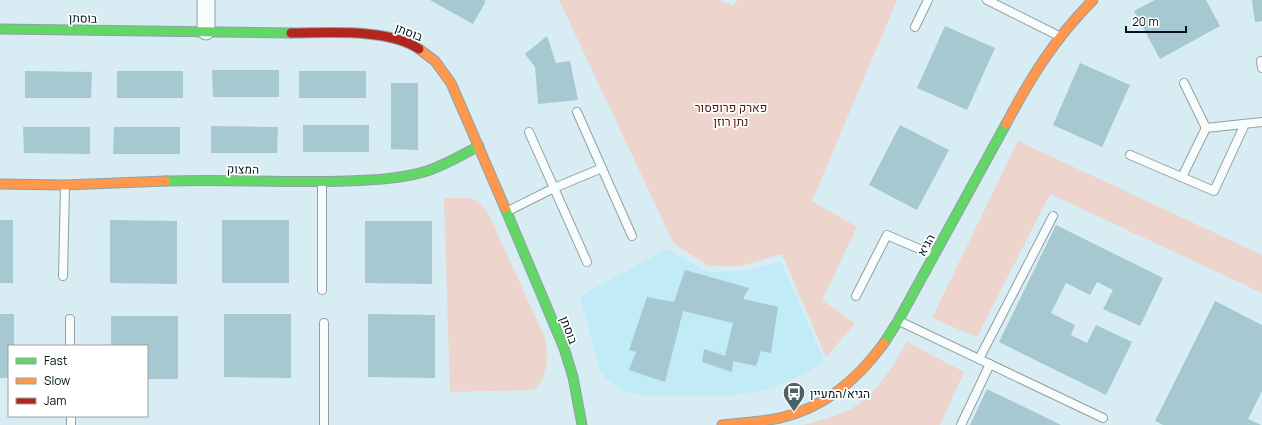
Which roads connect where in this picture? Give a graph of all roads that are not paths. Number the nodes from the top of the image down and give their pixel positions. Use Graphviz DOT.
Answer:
graph roads {
  1 [pos="206,0"];
  2 [pos="928,0"];
  3 [pos="987,0"];
  4 [pos="1093,0"];
  5 [pos="915,27"];
  6 [pos="0,29"];
  7 [pos="206,31"];
  8 [pos="1059,36"];
  9 [pos="1184,82"];
  10 [pos="577,112"];
  11 [pos="1262,122"];
  12 [pos="1245,124"];
  13 [pos="1206,128"];
  14 [pos="529,132"];
  15 [pos="479,146"];
  16 [pos="1130,155"];
  17 [pos="602,168"];
  18 [pos="1182,178"];
  19 [pos="322,182"];
  20 [pos="0,184"];
  21 [pos="65,185"];
  22 [pos="554,188"];
  23 [pos="507,212"];
  24 [pos="1053,216"];
  25 [pos="632,236"];
  26 [pos="934,256"];
  27 [pos="587,262"];
  28 [pos="63,276"];
  29 [pos="322,290"];
  30 [pos="856,296"];
  31 [pos="70,319"];
  32 [pos="898,321"];
  33 [pos="324,323"];
  34 [pos="70,345"];
  35 [pos="979,359"];
  36 [pos="990,364"];
  37 [pos="1103,418"];
  38 [pos="779,421"];
  39 [pos="324,425"];
  40 [pos="582,425"];
  41 [pos="722,425"];
  42 [pos="961,425"];
  1 -- 7 [label="street"];
  2 -- 5 [label="lane"];
  3 -- 8 [label="lane"];
  4 -- 8 [label="street, הגיא"];
  6 -- 7 [label="street, בוסתן"];
  7 -- 15 [label="street, בוסתן"];
  8 -- 26 [label="street, הגיא"];
  9 -- 13 [label="lane"];
  10 -- 17 [label="lane"];
  11 -- 12 [label="lane"];
  12 -- 13 [label="lane"];
  12 -- 18 [label="lane"];
  13 -- 18 [label="lane"];
  14 -- 22 [label="lane"];
  15 -- 19 [label="street, המצוק"];
  15 -- 23 [label="street, בוסתן"];
  16 -- 18 [label="lane"];
  17 -- 22 [label="lane"];
  17 -- 25 [label="lane"];
  19 -- 21 [label="street, המצוק"];
  19 -- 29 [label="lane"];
  20 -- 21 [label="street, המצוק"];
  21 -- 28 [label="lane"];
  22 -- 23 [label="lane"];
  22 -- 27 [label="lane"];
  23 -- 40 [label="street, בוסתן"];
  24 -- 35 [label="lane"];
  26 -- 30 [label="lane"];
  26 -- 32 [label="street, הגיא"];
  31 -- 34 [label="lane"];
  32 -- 35 [label="lane"];
  32 -- 38 [label="street, הגיא"];
  33 -- 39 [label="lane"];
  35 -- 36 [label="lane"];
  36 -- 37 [label="lane"];
  36 -- 42 [label="lane"];
  38 -- 41 [label="street, הגיא"];
}
